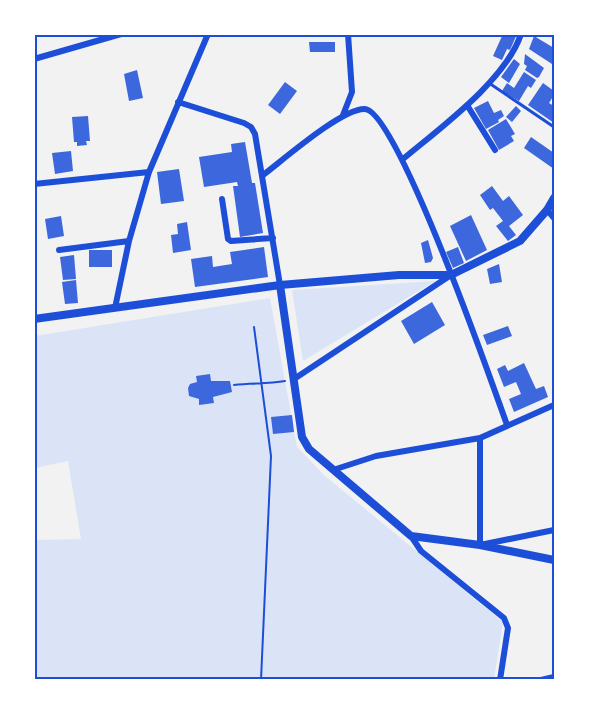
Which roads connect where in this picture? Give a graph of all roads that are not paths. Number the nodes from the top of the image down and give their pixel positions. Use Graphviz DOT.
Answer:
graph roads {
  1 [pos="121,34"];
  2 [pos="208,34"];
  3 [pos="348,34"];
  4 [pos="521,34"];
  5 [pos="34,59"];
  6 [pos="488,83"];
  7 [pos="178,102"];
  8 [pos="467,105"];
  9 [pos="343,115"];
  10 [pos="555,127"];
  11 [pos="495,150"];
  12 [pos="403,159"];
  13 [pos="149,172"];
  14 [pos="263,176"];
  15 [pos="34,184"];
  16 [pos="555,198"];
  17 [pos="222,200"];
  18 [pos="547,210"];
  19 [pos="555,218"];
  20 [pos="273,238"];
  21 [pos="129,242"];
  22 [pos="59,250"];
  23 [pos="451,275"];
  24 [pos="280,285"];
  25 [pos="115,308"];
  26 [pos="34,319"];
  27 [pos="294,379"];
  28 [pos="555,405"];
  29 [pos="507,425"];
  30 [pos="480,438"];
  31 [pos="333,470"];
  32 [pos="555,530"];
  33 [pos="411,536"];
  34 [pos="480,545"];
  35 [pos="555,560"];
  36 [pos="555,677"];
  37 [pos="500,680"];
  38 [pos="541,680"];
  1 -- 5 [label="street"];
  2 -- 7 [label="street"];
  3 -- 9 [label="street"];
  4 -- 6 [label="street"];
  6 -- 8 [label="street"];
  6 -- 10 [label="lane"];
  7 -- 13 [label="street"];
  7 -- 14 [label="street"];
  8 -- 11 [label="street"];
  8 -- 12 [label="street"];
  9 -- 12 [label="street"];
  9 -- 14 [label="street"];
  12 -- 23 [label="street"];
  13 -- 15 [label="street"];
  13 -- 21 [label="street"];
  14 -- 20 [label="street"];
  16 -- 18 [label="street"];
  17 -- 20 [label="street"];
  18 -- 19 [label="street"];
  18 -- 23 [label="street"];
  20 -- 24 [label="street"];
  21 -- 22 [label="street"];
  21 -- 25 [label="street"];
  23 -- 24 [label="street"];
  23 -- 27 [label="street"];
  23 -- 29 [label="street"];
  24 -- 25 [label="street"];
  24 -- 27 [label="street"];
  25 -- 26 [label="street"];
  27 -- 31 [label="street"];
  28 -- 29 [label="street"];
  29 -- 30 [label="street"];
  30 -- 31 [label="street"];
  30 -- 34 [label="street"];
  31 -- 33 [label="street"];
  32 -- 34 [label="street"];
  33 -- 34 [label="street"];
  33 -- 37 [label="street"];
  34 -- 35 [label="street"];
  36 -- 38 [label="street"];
}
